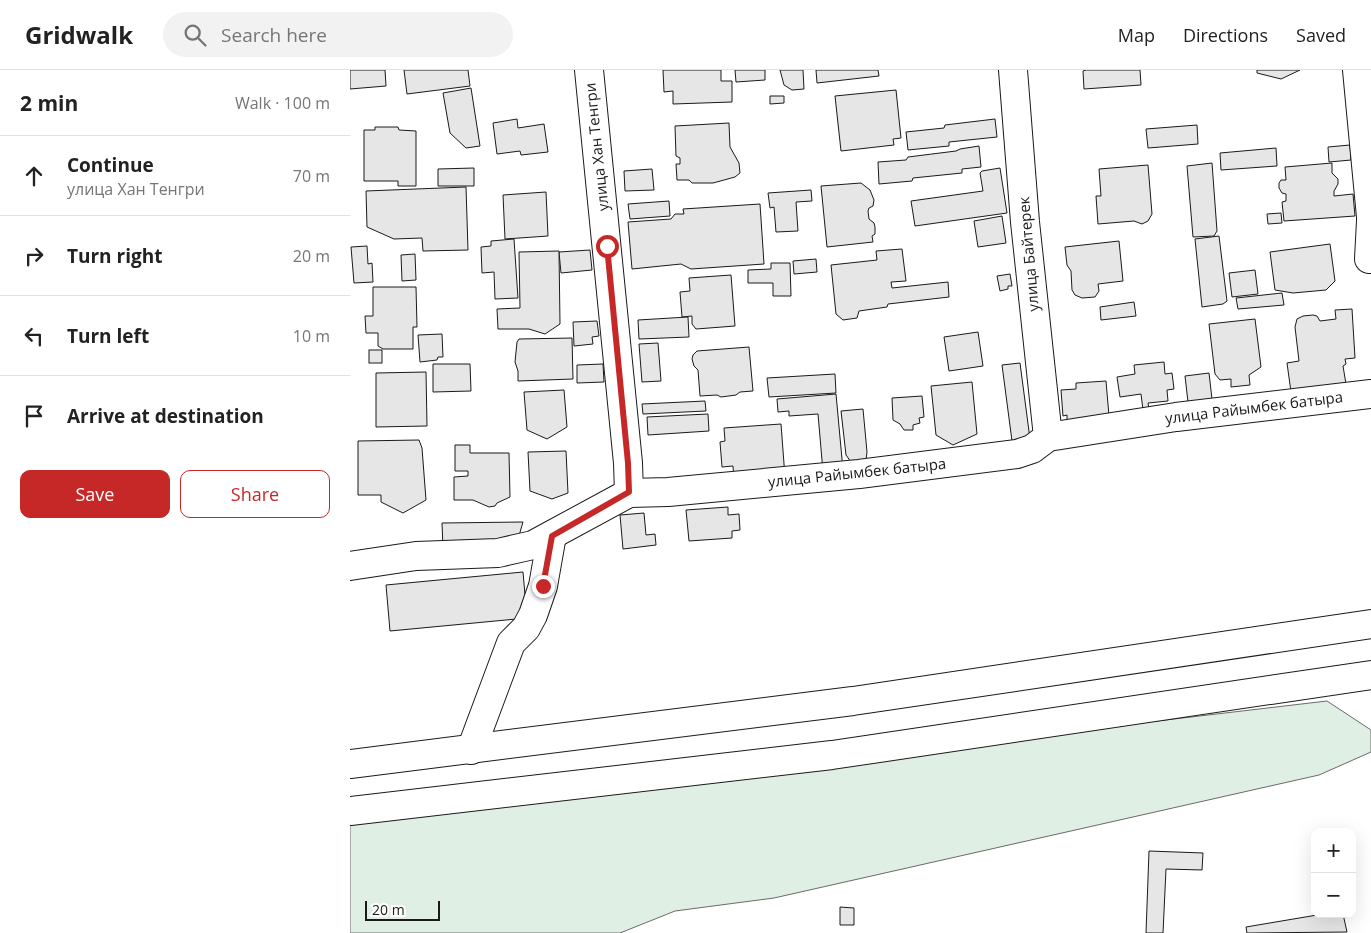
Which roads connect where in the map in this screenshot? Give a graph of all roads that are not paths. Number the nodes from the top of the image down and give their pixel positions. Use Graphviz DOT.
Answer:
graph roads {
  1 [pos="589,70"];
  2 [pos="1013,70"];
  3 [pos="1357,70"];
  4 [pos="1371,219"];
  5 [pos="1369,259"];
  6 [pos="1371,394"];
  7 [pos="1048,438"];
  8 [pos="629,492"];
  9 [pos="552,536"];
  10 [pos="350,566"];
  11 [pos="1371,624"];
  12 [pos="1371,675"];
  13 [pos="471,750"];
  14 [pos="350,764"];
  15 [pos="350,811"];
  1 -- 8 [label="main road, улица Хан Тенгри"];
  2 -- 7 [label="main road, улица Байтерек"];
  3 -- 4 [label="main road"];
  4 -- 5 [label="main road"];
  6 -- 7 [label="main road, улица Райымбек батыра"];
  7 -- 8 [label="main road, улица Райымбек батыра"];
  8 -- 9 [label="main road, улица Райымбек батыра"];
  9 -- 10 [label="main road, улица Райымбек батыра"];
  9 -- 13 [label="main road"];
  11 -- 13 [label="main road"];
  12 -- 15 [label="main road"];
  13 -- 14 [label="main road"];
}
